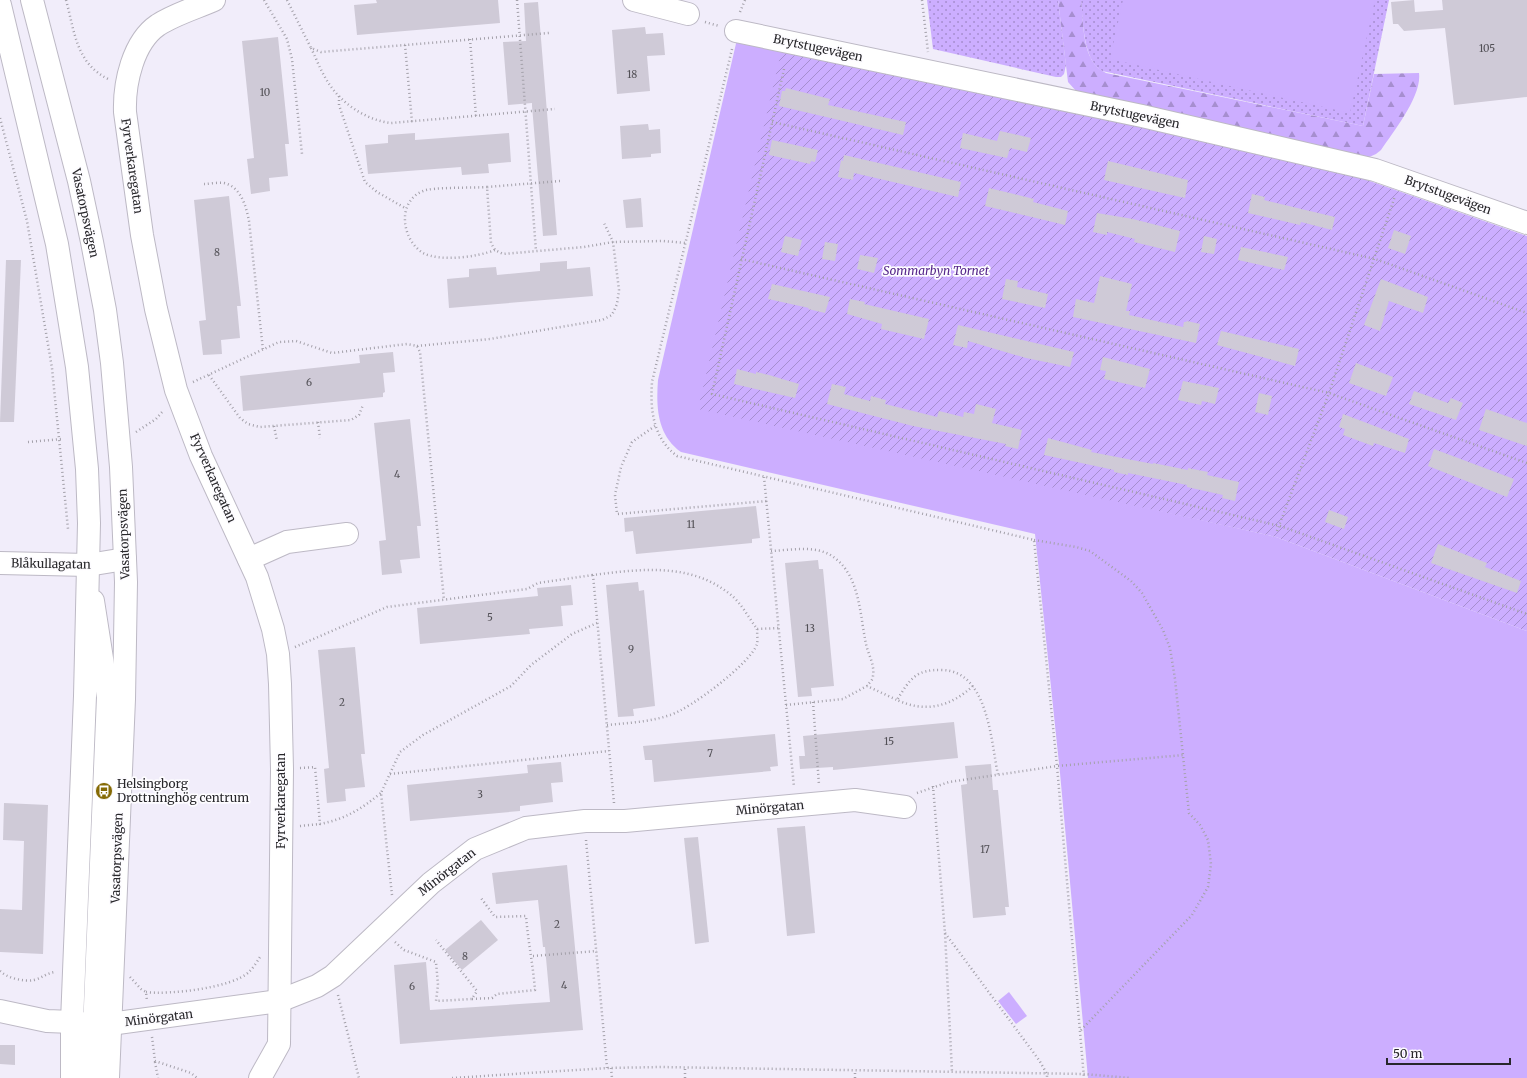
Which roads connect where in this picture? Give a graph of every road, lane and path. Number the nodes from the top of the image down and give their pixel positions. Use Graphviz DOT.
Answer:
graph roads {
  1 [pos="32,0"];
  2 [pos="66,0"];
  3 [pos="214,0"];
  4 [pos="264,0"];
  5 [pos="287,0"];
  6 [pos="517,0"];
  7 [pos="634,0"];
  8 [pos="745,0"];
  9 [pos="922,0"];
  10 [pos="0,5"];
  11 [pos="688,14"];
  12 [pos="736,31"];
  13 [pos="549,33"];
  14 [pos="520,35"];
  15 [pos="470,39"];
  16 [pos="405,45"];
  17 [pos="311,48"];
  18 [pos="784,69"];
  19 [pos="930,72"];
  20 [pos="126,87"];
  21 [pos="339,96"];
  22 [pos="555,109"];
  23 [pos="526,112"];
  24 [pos="476,116"];
  25 [pos="0,118"];
  26 [pos="412,122"];
  27 [pos="772,122"];
  28 [pos="302,154"];
  29 [pos="1401,178"];
  30 [pos="560,181"];
  31 [pos="531,183"];
  32 [pos="204,184"];
  33 [pos="487,187"];
  34 [pos="406,208"];
  35 [pos="604,223"];
  36 [pos="1527,223"];
  37 [pos="613,242"];
  38 [pos="686,243"];
  39 [pos="495,250"];
  40 [pos="536,251"];
  41 [pos="741,259"];
  42 [pos="1375,259"];
  43 [pos="1527,313"];
  44 [pos="417,346"];
  45 [pos="263,350"];
  46 [pos="209,375"];
  47 [pos="176,390"];
  48 [pos="1329,393"];
  49 [pos="363,405"];
  50 [pos="318,422"];
  51 [pos="274,426"];
  52 [pos="655,426"];
  53 [pos="320,438"];
  54 [pos="277,441"];
  55 [pos="1527,464"];
  56 [pos="764,477"];
  57 [pos="767,501"];
  58 [pos="1280,526"];
  59 [pos="1277,531"];
  60 [pos="68,534"];
  61 [pos="347,534"];
  62 [pos="1034,540"];
  63 [pos="771,551"];
  64 [pos="125,559"];
  65 [pos="249,559"];
  66 [pos="0,563"];
  67 [pos="88,565"];
  68 [pos="593,575"];
  69 [pos="444,600"];
  70 [pos="1527,614"];
  71 [pos="597,623"];
  72 [pos="779,628"];
  73 [pos="757,629"];
  74 [pos="278,654"];
  75 [pos="867,686"];
  76 [pos="973,686"];
  77 [pos="124,699"];
  78 [pos="897,700"];
  79 [pos="813,702"];
  80 [pos="786,705"];
  81 [pos="607,725"];
  82 [pos="609,751"];
  83 [pos="1184,755"];
  84 [pos="1057,766"];
  85 [pos="282,769"];
  86 [pos="390,774"];
  87 [pos="105,775"];
  88 [pos="998,775"];
  89 [pos="933,786"];
  90 [pos="381,793"];
  91 [pos="821,804"];
  92 [pos="796,806"];
  93 [pos="906,807"];
  94 [pos="616,821"];
  95 [pos="585,822"];
  96 [pos="481,898"];
  97 [pos="398,925"];
  98 [pos="945,933"];
  99 [pos="436,940"];
  100 [pos="394,941"];
  101 [pos="389,946"];
  102 [pos="262,950"];
  103 [pos="597,951"];
  104 [pos="533,956"];
  105 [pos="0,971"];
  106 [pos="60,972"];
  107 [pos="338,985"];
  108 [pos="146,992"];
  109 [pos="338,997"];
  110 [pos="472,999"];
  111 [pos="279,1001"];
  112 [pos="0,1011"];
  113 [pos="72,1022"];
  114 [pos="102,1024"];
  115 [pos="1080,1032"];
  116 [pos="155,1061"];
  117 [pos="609,1068"];
  118 [pos="685,1068"];
  119 [pos="855,1070"];
  120 [pos="952,1072"];
  121 [pos="1047,1074"];
  122 [pos="1084,1074"];
  123 [pos="72,1078"];
  124 [pos="92,1078"];
  125 [pos="108,1078"];
  126 [pos="158,1078"];
  127 [pos="260,1078"];
  128 [pos="359,1078"];
  129 [pos="452,1078"];
  130 [pos="612,1078"];
  131 [pos="685,1078"];
  132 [pos="855,1078"];
  133 [pos="1047,1078"];
  134 [pos="1084,1078"];
  135 [pos="1130,1078"];
  1 -- 64 [label="street, Vasatorpsvägen"];
  2 -- 20 [label="path"];
  3 -- 20 [label="street, Fyrverkaregatan"];
  4 -- 28 [label="path"];
  5 -- 17 [label="path"];
  6 -- 14 [label="path"];
  7 -- 11 [label="street"];
  8 -- 12 [label="path"];
  9 -- 19 [label="path"];
  10 -- 67 [label="street"];
  11 -- 12 [label="path"];
  12 -- 19 [label="street, Brytstugevägen"];
  12 -- 38 [label="path"];
  13 -- 14 [label="path"];
  14 -- 15 [label="path"];
  14 -- 23 [label="path"];
  15 -- 16 [label="path"];
  15 -- 24 [label="path"];
  16 -- 17 [label="path"];
  16 -- 26 [label="path"];
  17 -- 21 [label="path"];
  18 -- 27 [label="path"];
  19 -- 29 [label="street, Brytstugevägen"];
  20 -- 47 [label="street, Fyrverkaregatan"];
  21 -- 26 [label="path"];
  21 -- 34 [label="path"];
  22 -- 23 [label="path"];
  23 -- 24 [label="path"];
  23 -- 31 [label="path"];
  24 -- 26 [label="path"];
  25 -- 60 [label="path"];
  27 -- 41 [label="path"];
  27 -- 42 [label="path"];
  29 -- 36 [label="street, Brytstugevägen"];
  29 -- 42 [label="path"];
  30 -- 31 [label="path"];
  31 -- 33 [label="path"];
  31 -- 40 [label="path"];
  32 -- 45 [label="path"];
  33 -- 34 [label="path"];
  33 -- 39 [label="path"];
  34 -- 39 [label="path"];
  35 -- 37 [label="path"];
  37 -- 38 [label="path"];
  37 -- 40 [label="path"];
  37 -- 44 [label="path"];
  38 -- 52 [label="path"];
  39 -- 40 [label="path"];
  41 -- 48 [label="path"];
  41 -- 58 [label="path"];
  42 -- 43 [label="path"];
  42 -- 48 [label="path"];
  44 -- 45 [label="path"];
  44 -- 69 [label="path"];
  45 -- 46 [label="path"];
  46 -- 47 [label="path"];
  46 -- 51 [label="path"];
  47 -- 65 [label="street, Fyrverkaregatan"];
  48 -- 55 [label="path"];
  48 -- 58 [label="path"];
  49 -- 50 [label="path"];
  50 -- 51 [label="path"];
  50 -- 53 [label="path"];
  51 -- 54 [label="path"];
  52 -- 56 [label="path"];
  52 -- 57 [label="path"];
  56 -- 57 [label="path"];
  56 -- 62 [label="path"];
  57 -- 63 [label="path"];
  58 -- 59 [label="path"];
  58 -- 70 [label="path"];
  61 -- 65 [label="street"];
  62 -- 83 [label="path"];
  62 -- 84 [label="path"];
  63 -- 72 [label="path"];
  63 -- 75 [label="path"];
  64 -- 67 [label="street, Blåkullagatan"];
  64 -- 77 [label="street, Vasatorpsvägen"];
  65 -- 74 [label="street, Fyrverkaregatan"];
  66 -- 67 [label="street, Blåkullagatan"];
  67 -- 87 [label="street"];
  67 -- 113 [label="street"];
  68 -- 69 [label="path"];
  68 -- 71 [label="path"];
  68 -- 73 [label="path"];
  69 -- 74 [label="path"];
  71 -- 81 [label="path"];
  71 -- 86 [label="path"];
  72 -- 73 [label="path"];
  72 -- 80 [label="path"];
  73 -- 81 [label="path"];
  74 -- 85 [label="street, Fyrverkaregatan"];
  75 -- 78 [label="path"];
  75 -- 79 [label="path"];
  76 -- 78 [label="path"];
  76 -- 78 [label="path"];
  76 -- 88 [label="path"];
  77 -- 87 [label="street"];
  77 -- 114 [label="street, Vasatorpsvägen"];
  79 -- 80 [label="path"];
  79 -- 91 [label="path"];
  80 -- 92 [label="path"];
  81 -- 82 [label="path"];
  82 -- 86 [label="path"];
  82 -- 94 [label="path"];
  83 -- 84 [label="path"];
  83 -- 115 [label="path"];
  84 -- 88 [label="path"];
  84 -- 115 [label="path"];
  85 -- 90 [label="path"];
  85 -- 111 [label="street, Fyrverkaregatan"];
  86 -- 90 [label="path"];
  87 -- 114 [label="street"];
  88 -- 89 [label="path"];
  89 -- 93 [label="path"];
  89 -- 98 [label="path"];
  90 -- 97 [label="path"];
  91 -- 92 [label="street, Minörgatan"];
  91 -- 93 [label="street, Minörgatan"];
  92 -- 94 [label="street, Minörgatan"];
  94 -- 95 [label="street, Minörgatan"];
  95 -- 97 [label="street, Minörgatan"];
  95 -- 103 [label="path"];
  96 -- 104 [label="path"];
  97 -- 100 [label="path"];
  97 -- 107 [label="street, Minörgatan"];
  98 -- 120 [label="path"];
  98 -- 121 [label="path"];
  99 -- 110 [label="path"];
  100 -- 101 [label="path"];
  100 -- 110 [label="path"];
  102 -- 108 [label="path"];
  103 -- 104 [label="path"];
  103 -- 117 [label="path"];
  104 -- 110 [label="path"];
  105 -- 106 [label="path"];
  107 -- 109 [label="path"];
  107 -- 109 [label="path"];
  107 -- 111 [label="street, Minörgatan"];
  109 -- 128 [label="path"];
  111 -- 114 [label="street, Minörgatan"];
  111 -- 127 [label="street, Fyrverkaregatan"];
  112 -- 113 [label="street"];
  113 -- 114 [label="street"];
  113 -- 123 [label="street"];
  114 -- 124 [label="street"];
  114 -- 125 [label="street, Vasatorpsvägen"];
  115 -- 122 [label="path"];
  116 -- 126 [label="path"];
  117 -- 118 [label="path"];
  117 -- 129 [label="path"];
  117 -- 130 [label="path"];
  118 -- 119 [label="path"];
  118 -- 131 [label="path"];
  119 -- 120 [label="path"];
  119 -- 132 [label="path"];
  120 -- 121 [label="path"];
  121 -- 122 [label="path"];
  121 -- 133 [label="path"];
  122 -- 134 [label="path"];
  122 -- 135 [label="path"];
}
